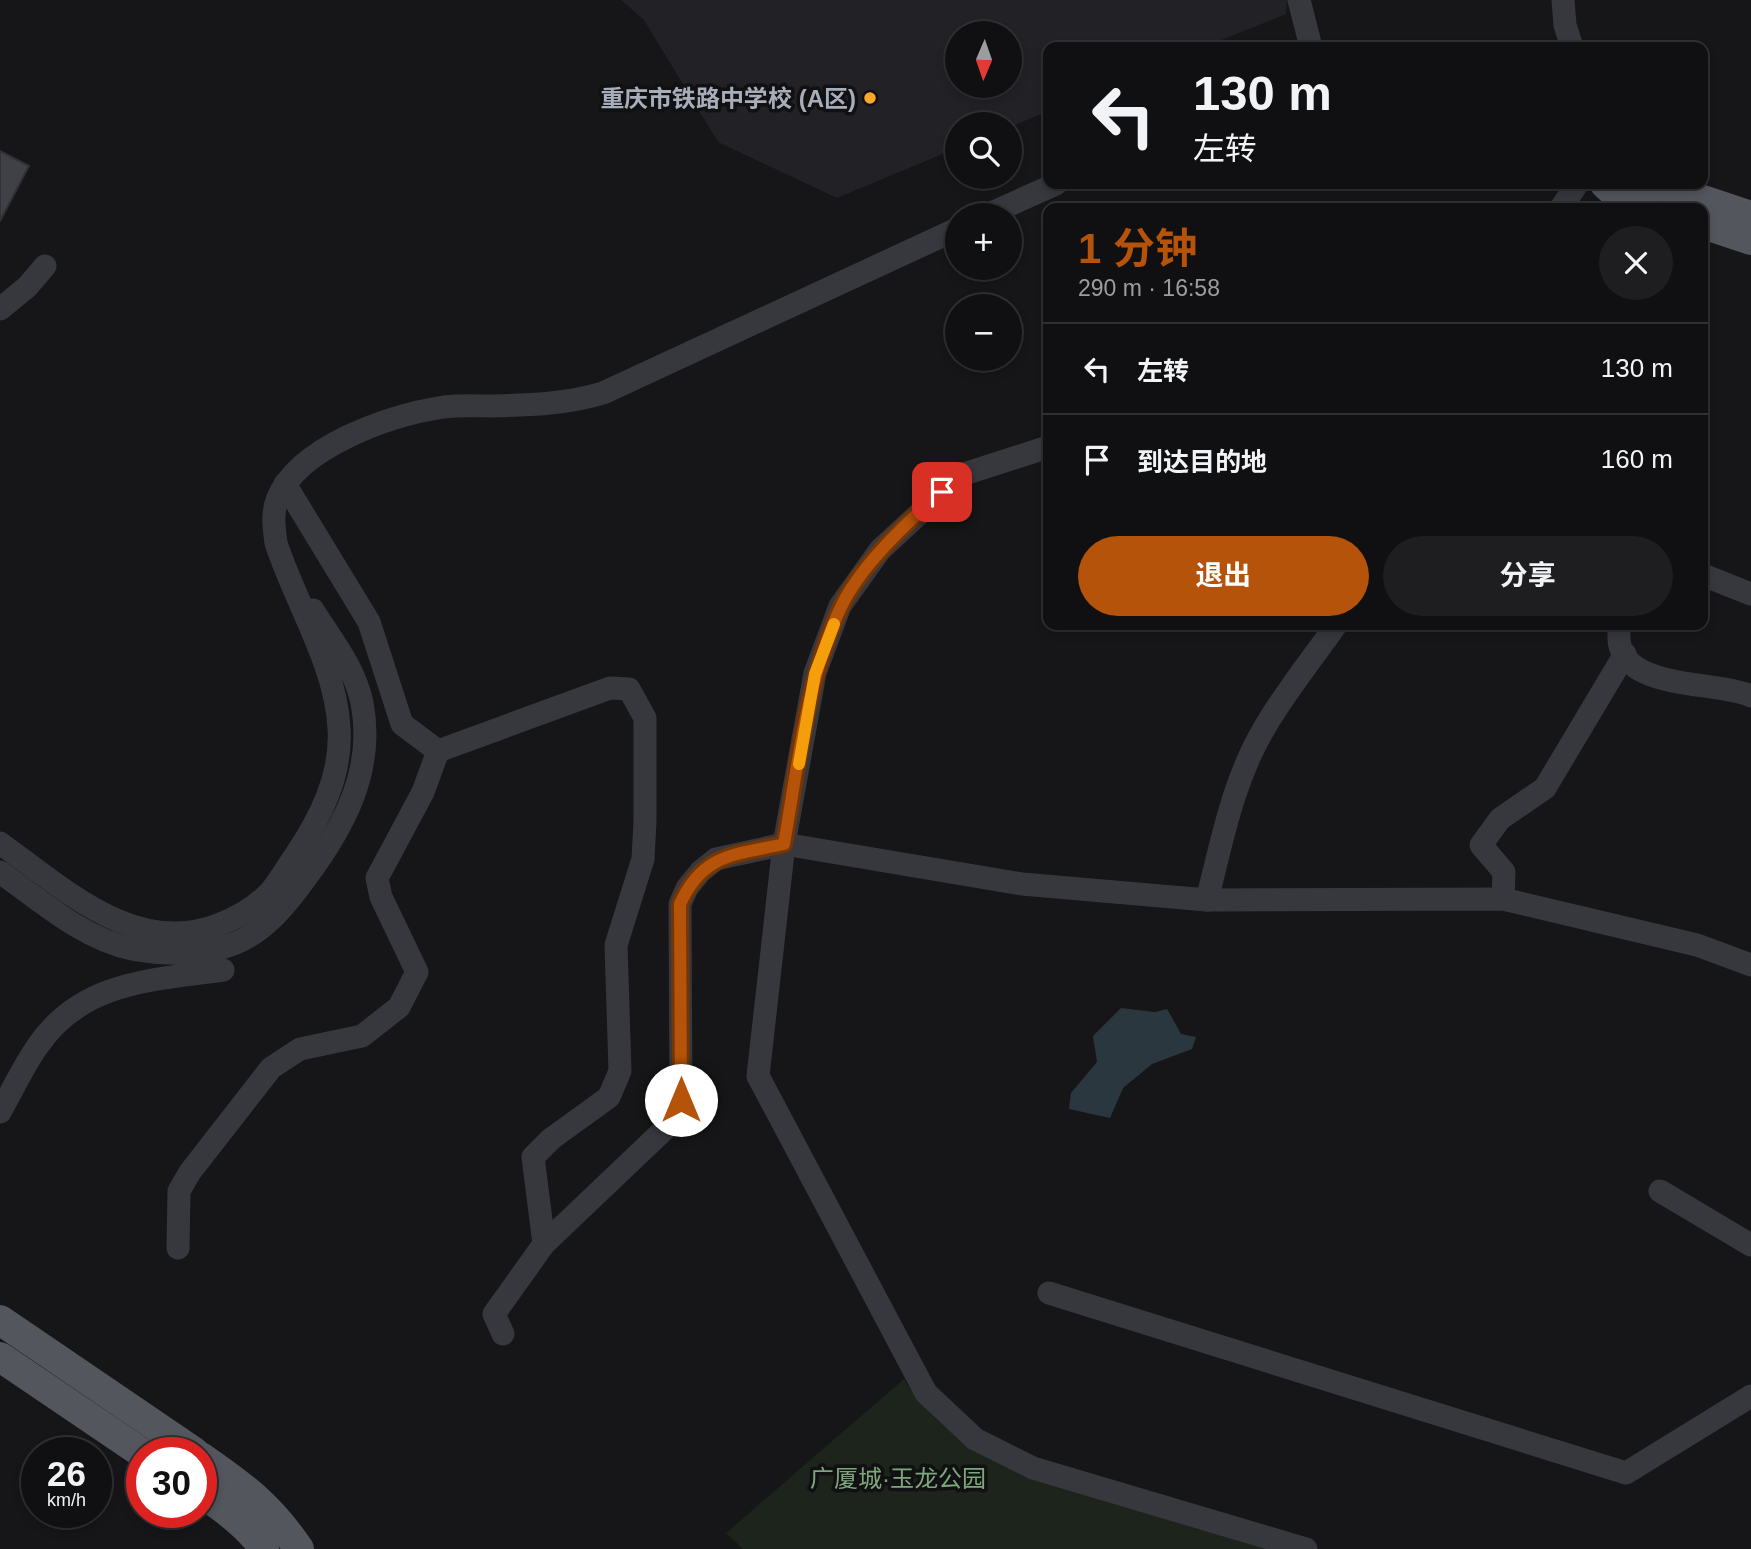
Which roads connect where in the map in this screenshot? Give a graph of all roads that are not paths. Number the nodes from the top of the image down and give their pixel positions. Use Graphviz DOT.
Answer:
graph roads {
  1 [pos="1299,0"];
  2 [pos="1563,0"];
  3 [pos="1310,42"];
  4 [pos="1570,42"];
  5 [pos="1045,189"];
  6 [pos="1611,189"];
  7 [pos="1670,189"];
  8 [pos="1014,203"];
  9 [pos="1644,203"];
  10 [pos="1751,216"];
  11 [pos="1708,226"];
  12 [pos="945,235"];
  13 [pos="1751,240"];
  14 [pos="45,266"];
  15 [pos="0,309"];
  16 [pos="1043,449"];
  17 [pos="285,484"];
  18 [pos="282,563"];
  19 [pos="1708,577"];
  20 [pos="1751,594"];
  21 [pos="1332,630"];
  22 [pos="1619,630"];
  23 [pos="1625,654"];
  24 [pos="1751,696"];
  25 [pos="438,751"];
  26 [pos="0,843"];
  27 [pos="784,844"];
  28 [pos="0,872"];
  29 [pos="1503,899"];
  30 [pos="1207,900"];
  31 [pos="1751,965"];
  32 [pos="223,970"];
  33 [pos="0,1112"];
  34 [pos="1660,1191"];
  35 [pos="544,1244"];
  36 [pos="1751,1245"];
  37 [pos="178,1248"];
  38 [pos="1049,1293"];
  39 [pos="0,1320"];
  40 [pos="503,1334"];
  41 [pos="0,1357"];
  42 [pos="1751,1396"];
  43 [pos="172,1437"];
  44 [pos="126,1442"];
  45 [pos="217,1468"];
  46 [pos="217,1504"];
  47 [pos="264,1549"];
  48 [pos="299,1549"];
  49 [pos="1306,1549"];
  1 -- 3 [label="street"];
  2 -- 4 [label="street"];
  5 -- 8 [label="street"];
  6 -- 9 [label="main road"];
  7 -- 10 [label="main road"];
  11 -- 13 [label="main road"];
  12 -- 17 [label="street"];
  14 -- 15 [label="street"];
  16 -- 27 [label="street"];
  17 -- 18 [label="street"];
  17 -- 25 [label="street"];
  18 -- 26 [label="street"];
  18 -- 28 [label="street"];
  19 -- 20 [label="street"];
  21 -- 30 [label="street"];
  22 -- 23 [label="street"];
  23 -- 24 [label="street"];
  23 -- 29 [label="street"];
  25 -- 35 [label="street"];
  25 -- 37 [label="street"];
  27 -- 30 [label="street"];
  27 -- 35 [label="street"];
  27 -- 49 [label="street"];
  29 -- 30 [label="street"];
  29 -- 31 [label="street"];
  32 -- 33 [label="street"];
  34 -- 36 [label="street"];
  35 -- 40 [label="street"];
  38 -- 42 [label="street"];
  39 -- 43 [label="main road"];
  41 -- 44 [label="main road"];
  45 -- 48 [label="main road"];
  46 -- 47 [label="main road"];
}
